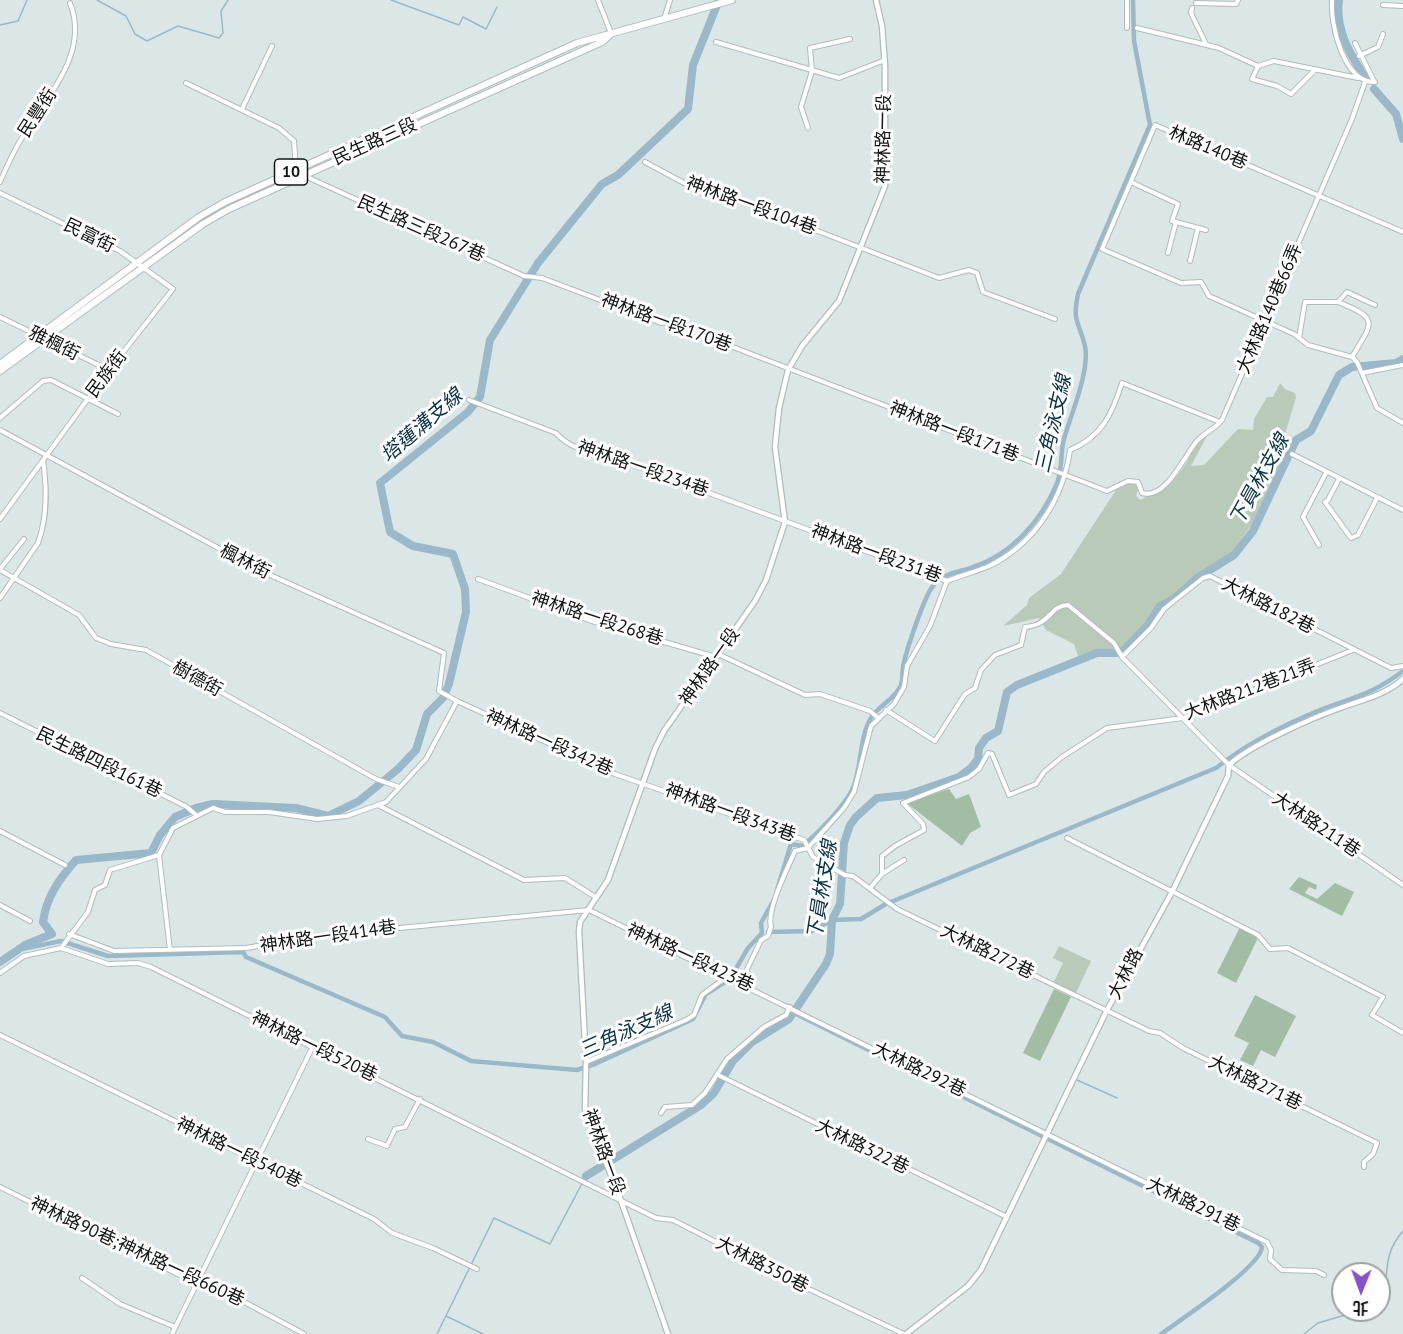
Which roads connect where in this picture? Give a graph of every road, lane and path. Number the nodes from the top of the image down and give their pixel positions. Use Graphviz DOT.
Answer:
graph roads {
  1 [pos="598,0"];
  2 [pos="670,0"];
  3 [pos="876,0"];
  4 [pos="1127,0"];
  5 [pos="1238,0"];
  6 [pos="1332,0"];
  7 [pos="729,1"];
  8 [pos="70,3"];
  9 [pos="1196,3"];
  10 [pos="1383,5"];
  11 [pos="1403,6"];
  12 [pos="1192,8"];
  13 [pos="664,19"];
  14 [pos="1127,28"];
  15 [pos="1137,28"];
  16 [pos="611,34"];
  17 [pos="1383,34"];
  18 [pos="850,39"];
  19 [pos="716,42"];
  20 [pos="1355,43"];
  21 [pos="1207,45"];
  22 [pos="272,46"];
  23 [pos="1359,56"];
  24 [pos="885,60"];
  25 [pos="1258,66"];
  26 [pos="1315,70"];
  27 [pos="812,71"];
  28 [pos="1358,78"];
  29 [pos="1365,82"];
  30 [pos="186,83"];
  31 [pos="242,109"];
  32 [pos="808,128"];
  33 [pos="645,162"];
  34 [pos="296,170"];
  35 [pos="303,175"];
  36 [pos="0,182"];
  37 [pos="1131,182"];
  38 [pos="0,192"];
  39 [pos="1319,196"];
  40 [pos="1176,222"];
  41 [pos="1198,228"];
  42 [pos="1206,230"];
  43 [pos="1403,232"];
  44 [pos="860,246"];
  45 [pos="1168,253"];
  46 [pos="1190,261"];
  47 [pos="137,262"];
  48 [pos="144,268"];
  49 [pos="542,278"];
  50 [pos="173,289"];
  51 [pos="1338,302"];
  52 [pos="1375,305"];
  53 [pos="0,317"];
  54 [pos="1055,319"];
  55 [pos="1264,320"];
  56 [pos="41,338"];
  57 [pos="1299,338"];
  58 [pos="1352,357"];
  59 [pos="0,364"];
  60 [pos="1403,365"];
  61 [pos="109,370"];
  62 [pos="788,370"];
  63 [pos="0,371"];
  64 [pos="1362,372"];
  65 [pos="88,399"];
  66 [pos="470,400"];
  67 [pos="118,414"];
  68 [pos="0,418"];
  69 [pos="1221,423"];
  70 [pos="1403,423"];
  71 [pos="0,430"];
  72 [pos="1292,454"];
  73 [pos="45,458"];
  74 [pos="1326,473"];
  75 [pos="1066,477"];
  76 [pos="1339,479"];
  77 [pos="1377,498"];
  78 [pos="1403,510"];
  79 [pos="0,519"];
  80 [pos="785,522"];
  81 [pos="24,539"];
  82 [pos="1319,545"];
  83 [pos="0,570"];
  84 [pos="15,578"];
  85 [pos="478,579"];
  86 [pos="947,581"];
  87 [pos="0,598"];
  88 [pos="1353,650"];
  89 [pos="717,656"];
  90 [pos="1122,657"];
  91 [pos="1403,666"];
  92 [pos="1403,679"];
  93 [pos="457,700"];
  94 [pos="886,710"];
  95 [pos="0,713"];
  96 [pos="877,717"];
  97 [pos="1183,718"];
  98 [pos="1229,765"];
  99 [pos="643,781"];
  100 [pos="399,787"];
  101 [pos="378,805"];
  102 [pos="196,815"];
  103 [pos="0,831"];
  104 [pos="1067,838"];
  105 [pos="808,848"];
  106 [pos="159,855"];
  107 [pos="904,860"];
  108 [pos="65,865"];
  109 [pos="882,873"];
  110 [pos="1403,885"];
  111 [pos="870,888"];
  112 [pos="1172,892"];
  113 [pos="597,898"];
  114 [pos="0,905"];
  115 [pos="589,910"];
  116 [pos="30,921"];
  117 [pos="69,934"];
  118 [pos="61,948"];
  119 [pos="171,950"];
  120 [pos="0,973"];
  121 [pos="725,977"];
  122 [pos="741,982"];
  123 [pos="790,1006"];
  124 [pos="1107,1010"];
  125 [pos="1403,1033"];
  126 [pos="0,1035"];
  127 [pos="314,1046"];
  128 [pos="586,1062"];
  129 [pos="718,1075"];
  130 [pos="420,1099"];
  131 [pos="661,1113"];
  132 [pos="1048,1134"];
  133 [pos="368,1139"];
  134 [pos="257,1161"];
  135 [pos="1364,1167"];
  136 [pos="0,1187"];
  137 [pos="620,1198"];
  138 [pos="1008,1217"];
  139 [pos="477,1269"];
  140 [pos="1324,1275"];
  141 [pos="82,1278"];
  142 [pos="197,1283"];
  143 [pos="175,1327"];
  144 [pos="172,1334"];
  145 [pos="304,1334"];
  146 [pos="668,1334"];
  147 [pos="905,1334"];
  1 -- 16 [label="street"];
  2 -- 13 [label="street"];
  3 -- 24 [label="street, 神林路一段"];
  4 -- 14 [label="street"];
  5 -- 9 [label="street"];
  6 -- 28 [label="street"];
  7 -- 13 [label="main road, 民生路三段 / 10"];
  8 -- 36 [label="street, 民豐街"];
  10 -- 11 [label="street"];
  12 -- 21 [label="street"];
  13 -- 16 [label="main road, 民生路三段 / 10"];
  15 -- 21 [label="street"];
  16 -- 34 [label="main road, 民生路三段 / 10"];
  16 -- 35 [label="main road, 民生路三段 / 10"];
  17 -- 23 [label="street"];
  18 -- 27 [label="street"];
  19 -- 27 [label="street"];
  20 -- 23 [label="street"];
  21 -- 25 [label="street"];
  22 -- 31 [label="street"];
  23 -- 29 [label="street"];
  24 -- 27 [label="street"];
  24 -- 44 [label="street, 神林路一段"];
  25 -- 26 [label="street"];
  25 -- 26 [label="street"];
  26 -- 28 [label="street"];
  27 -- 32 [label="street"];
  28 -- 29 [label="street"];
  29 -- 39 [label="street, 大林路140巷66弄"];
  30 -- 31 [label="street"];
  31 -- 34 [label="street"];
  33 -- 44 [label="street, 神林路一段104巷"];
  34 -- 47 [label="main road, 民生路三段 / 10"];
  35 -- 48 [label="main road, 民生路三段 / 10"];
  35 -- 49 [label="street, 民生路三段267巷"];
  37 -- 39 [label="street, 林路140巷"];
  37 -- 40 [label="street"];
  37 -- 55 [label="street, 林路140巷"];
  38 -- 47 [label="street, 民富街"];
  39 -- 43 [label="street"];
  39 -- 55 [label="street, 大林路140巷66弄"];
  40 -- 41 [label="street"];
  40 -- 45 [label="street"];
  41 -- 42 [label="street"];
  41 -- 46 [label="street"];
  44 -- 54 [label="street, 神林路一段104巷"];
  44 -- 62 [label="street, 神林路一段"];
  47 -- 48 [label="street, 民富街"];
  47 -- 56 [label="main road, 民生路三段 / 10"];
  48 -- 50 [label="street, 民富街"];
  48 -- 56 [label="main road, 民生路三段 / 10"];
  49 -- 62 [label="street, 神林路一段170巷"];
  50 -- 61 [label="street, 民族街"];
  51 -- 52 [label="street"];
  51 -- 57 [label="street"];
  51 -- 58 [label="street"];
  53 -- 56 [label="street, 雅楓街"];
  55 -- 57 [label="street"];
  55 -- 69 [label="street, 大林路140巷66弄"];
  56 -- 59 [label="main road, 民生路三段 / 10"];
  56 -- 61 [label="street, 雅楓街"];
  56 -- 63 [label="main road, 民生路三段 / 10"];
  57 -- 58 [label="street"];
  58 -- 64 [label="street"];
  60 -- 64 [label="street"];
  61 -- 65 [label="street, 民族街"];
  62 -- 75 [label="street, 神林路一段171巷"];
  62 -- 80 [label="street, 神林路一段"];
  64 -- 70 [label="street"];
  65 -- 67 [label="street"];
  65 -- 68 [label="street"];
  65 -- 73 [label="street, 民族街"];
  66 -- 80 [label="street, 神林路一段234巷"];
  69 -- 75 [label="street, 神林路一段171巷"];
  69 -- 75 [label="street, 神林路一段231巷"];
  71 -- 73 [label="street, 楓林街"];
  72 -- 74 [label="street"];
  73 -- 79 [label="street, 民族街"];
  73 -- 84 [label="street"];
  73 -- 93 [label="street, 楓林街"];
  74 -- 76 [label="street"];
  74 -- 82 [label="street"];
  75 -- 86 [label="street, 神林路一段231巷"];
  76 -- 77 [label="street"];
  76 -- 77 [label="street"];
  77 -- 78 [label="street"];
  80 -- 86 [label="street, 神林路一段231巷"];
  80 -- 89 [label="street, 神林路一段"];
  81 -- 83 [label="street"];
  83 -- 84 [label="street, 樹德街"];
  84 -- 87 [label="street"];
  84 -- 100 [label="street, 樹德街"];
  85 -- 89 [label="street, 神林路一段268巷"];
  86 -- 94 [label="street"];
  88 -- 90 [label="street, 大林路182巷"];
  88 -- 91 [label="street, 大林路182巷"];
  88 -- 97 [label="street, 大林路212巷21弄"];
  89 -- 96 [label="street, 神林路一段268巷"];
  89 -- 99 [label="street, 神林路一段"];
  90 -- 94 [label="street, 大林路211巷"];
  90 -- 97 [label="street, 大林路211巷"];
  92 -- 98 [label="street"];
  93 -- 99 [label="street, 神林路一段342巷"];
  93 -- 100 [label="street"];
  94 -- 96 [label="street"];
  95 -- 102 [label="street, 民生路四段161巷"];
  96 -- 105 [label="street"];
  97 -- 98 [label="street, 大林路211巷"];
  97 -- 109 [label="street, 大林路212巷21弄"];
  98 -- 110 [label="street, 大林路211巷"];
  98 -- 112 [label="street, 大林路"];
  99 -- 105 [label="street, 神林路一段343巷"];
  99 -- 113 [label="street, 神林路一段"];
  100 -- 101 [label="street"];
  101 -- 102 [label="street"];
  101 -- 113 [label="street"];
  102 -- 106 [label="street"];
  103 -- 108 [label="street"];
  104 -- 112 [label="street"];
  105 -- 111 [label="street, 神林路一段343巷"];
  105 -- 122 [label="street"];
  106 -- 117 [label="street"];
  106 -- 119 [label="street"];
  107 -- 109 [label="street"];
  109 -- 111 [label="street, 大林路212巷21弄"];
  111 -- 124 [label="street, 大林路272巷"];
  112 -- 124 [label="street, 大林路"];
  112 -- 125 [label="street"];
  113 -- 115 [label="street, 神林路一段"];
  114 -- 116 [label="street"];
  115 -- 119 [label="street, 神林路一段414巷"];
  115 -- 121 [label="street, 神林路一段423巷"];
  115 -- 128 [label="street, 神林路一段"];
  117 -- 118 [label="street"];
  117 -- 119 [label="street, 神林路一段414巷"];
  118 -- 120 [label="street"];
  118 -- 127 [label="street, 神林路一段520巷"];
  121 -- 122 [label="street, 神林路一段423巷"];
  121 -- 128 [label="street"];
  122 -- 123 [label="street, 神林路一段423巷"];
  123 -- 129 [label="street"];
  123 -- 132 [label="street, 大林路292巷"];
  124 -- 132 [label="street, 大林路"];
  124 -- 135 [label="street, 大林路271巷"];
  126 -- 134 [label="street, 神林路一段540巷"];
  127 -- 130 [label="street, 神林路一段520巷"];
  127 -- 134 [label="street"];
  128 -- 137 [label="street, 神林路一段"];
  129 -- 131 [label="street"];
  129 -- 138 [label="street, 大林路322巷"];
  130 -- 133 [label="street"];
  130 -- 137 [label="street, 神林路一段520巷"];
  132 -- 138 [label="street, 大林路"];
  132 -- 140 [label="street, 大林路291巷"];
  134 -- 139 [label="street, 神林路一段540巷"];
  134 -- 142 [label="street"];
  136 -- 142 [label="street, 神林路90巷;神林路一段660巷"];
  137 -- 146 [label="street, 神林路一段"];
  137 -- 147 [label="street, 大林路350巷"];
  138 -- 147 [label="street, 大林路"];
  141 -- 143 [label="street"];
  142 -- 143 [label="street"];
  142 -- 145 [label="street, 神林路90巷;神林路一段660巷"];
  143 -- 144 [label="street"];
}
